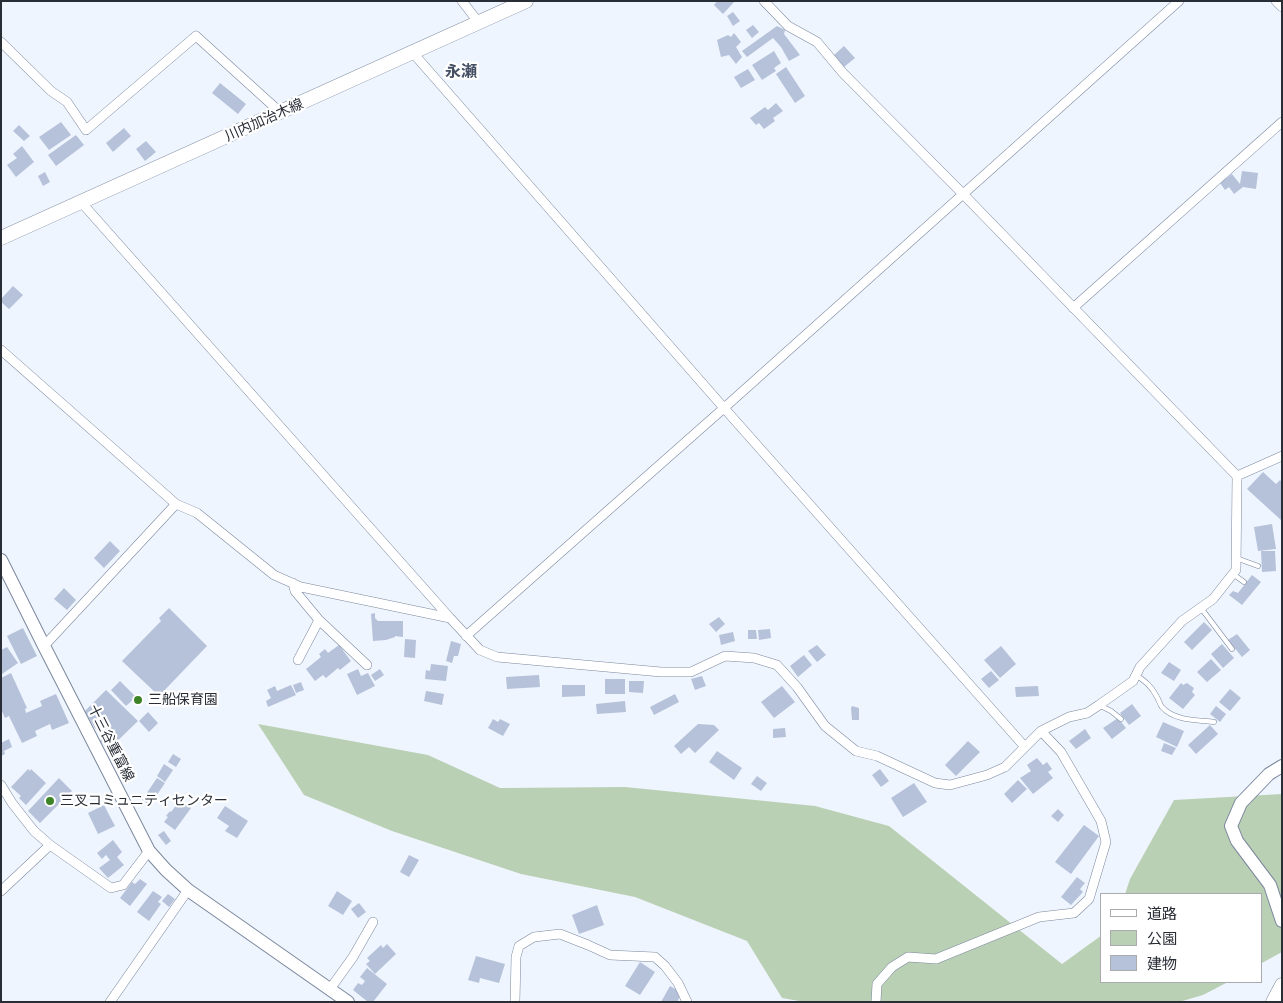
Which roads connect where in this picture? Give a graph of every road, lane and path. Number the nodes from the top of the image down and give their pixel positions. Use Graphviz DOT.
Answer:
graph roads {
  1 [pos="462,1"];
  2 [pos="526,1"];
  3 [pos="764,1"];
  4 [pos="1178,1"];
  5 [pos="1276,1"];
  6 [pos="1282,7"];
  7 [pos="478,23"];
  8 [pos="1,42"];
  9 [pos="413,53"];
  10 [pos="280,112"];
  11 [pos="1282,122"];
  12 [pos="963,194"];
  13 [pos="81,202"];
  14 [pos="1,238"];
  15 [pos="1074,308"];
  16 [pos="1,350"];
  17 [pos="724,408"];
  18 [pos="1282,456"];
  19 [pos="1237,476"];
  20 [pos="176,504"];
  21 [pos="1236,558"];
  22 [pos="1,560"];
  23 [pos="1258,566"];
  24 [pos="1233,574"];
  25 [pos="1244,582"];
  26 [pos="293,583"];
  27 [pos="1201,608"];
  28 [pos="450,618"];
  29 [pos="319,620"];
  30 [pos="466,636"];
  31 [pos="44,646"];
  32 [pos="1232,649"];
  33 [pos="298,660"];
  34 [pos="367,665"];
  35 [pos="1135,676"];
  36 [pos="1099,705"];
  37 [pos="1121,719"];
  38 [pos="1214,722"];
  39 [pos="1041,731"];
  40 [pos="1024,746"];
  41 [pos="1282,766"];
  42 [pos="1,785"];
  43 [pos="50,845"];
  44 [pos="149,851"];
  45 [pos="188,890"];
  46 [pos="1,891"];
  47 [pos="1282,921"];
  48 [pos="373,922"];
  49 [pos="1282,985"];
  50 [pos="330,989"];
  51 [pos="110,1002"];
  52 [pos="348,1002"];
  53 [pos="515,1002"];
  54 [pos="687,1002"];
  55 [pos="876,1002"];
  56 [pos="1273,1002"];
  1 -- 7 [label="street"];
  2 -- 7 [label="main road, 川内加治木線"];
  3 -- 12 [label="street"];
  4 -- 12 [label="street"];
  5 -- 6 [label="street"];
  7 -- 9 [label="main road, 川内加治木線"];
  8 -- 10 [label="street"];
  9 -- 10 [label="main road, 川内加治木線"];
  9 -- 17 [label="street"];
  10 -- 13 [label="main road, 川内加治木線"];
  11 -- 15 [label="street"];
  12 -- 15 [label="street"];
  12 -- 17 [label="street"];
  13 -- 14 [label="main road, 川内加治木線"];
  13 -- 28 [label="street"];
  15 -- 19 [label="street"];
  16 -- 20 [label="street"];
  17 -- 30 [label="street"];
  17 -- 40 [label="street"];
  18 -- 19 [label="street"];
  19 -- 21 [label="street"];
  20 -- 26 [label="street"];
  20 -- 31 [label="street"];
  21 -- 23 [label="lane"];
  21 -- 24 [label="street"];
  22 -- 31 [label="main road, 十三谷重富線"];
  24 -- 25 [label="lane"];
  24 -- 27 [label="street"];
  26 -- 28 [label="street"];
  26 -- 29 [label="street"];
  27 -- 32 [label="lane"];
  27 -- 35 [label="street"];
  28 -- 30 [label="street"];
  29 -- 33 [label="street"];
  29 -- 34 [label="street"];
  30 -- 40 [label="street"];
  31 -- 44 [label="main road, 十三谷重富線"];
  35 -- 36 [label="street"];
  35 -- 38 [label="lane"];
  36 -- 37 [label="lane"];
  36 -- 39 [label="street"];
  39 -- 40 [label="street"];
  39 -- 55 [label="street"];
  41 -- 47 [label="main road"];
  42 -- 43 [label="street"];
  43 -- 44 [label="street"];
  43 -- 46 [label="street"];
  44 -- 45 [label="main road, 十三谷重富線"];
  45 -- 50 [label="main road, 十三谷重富線"];
  45 -- 51 [label="street"];
  48 -- 50 [label="street"];
  49 -- 56 [label="main road"];
  50 -- 52 [label="main road, 十三谷重富線"];
  53 -- 54 [label="street"];
}
